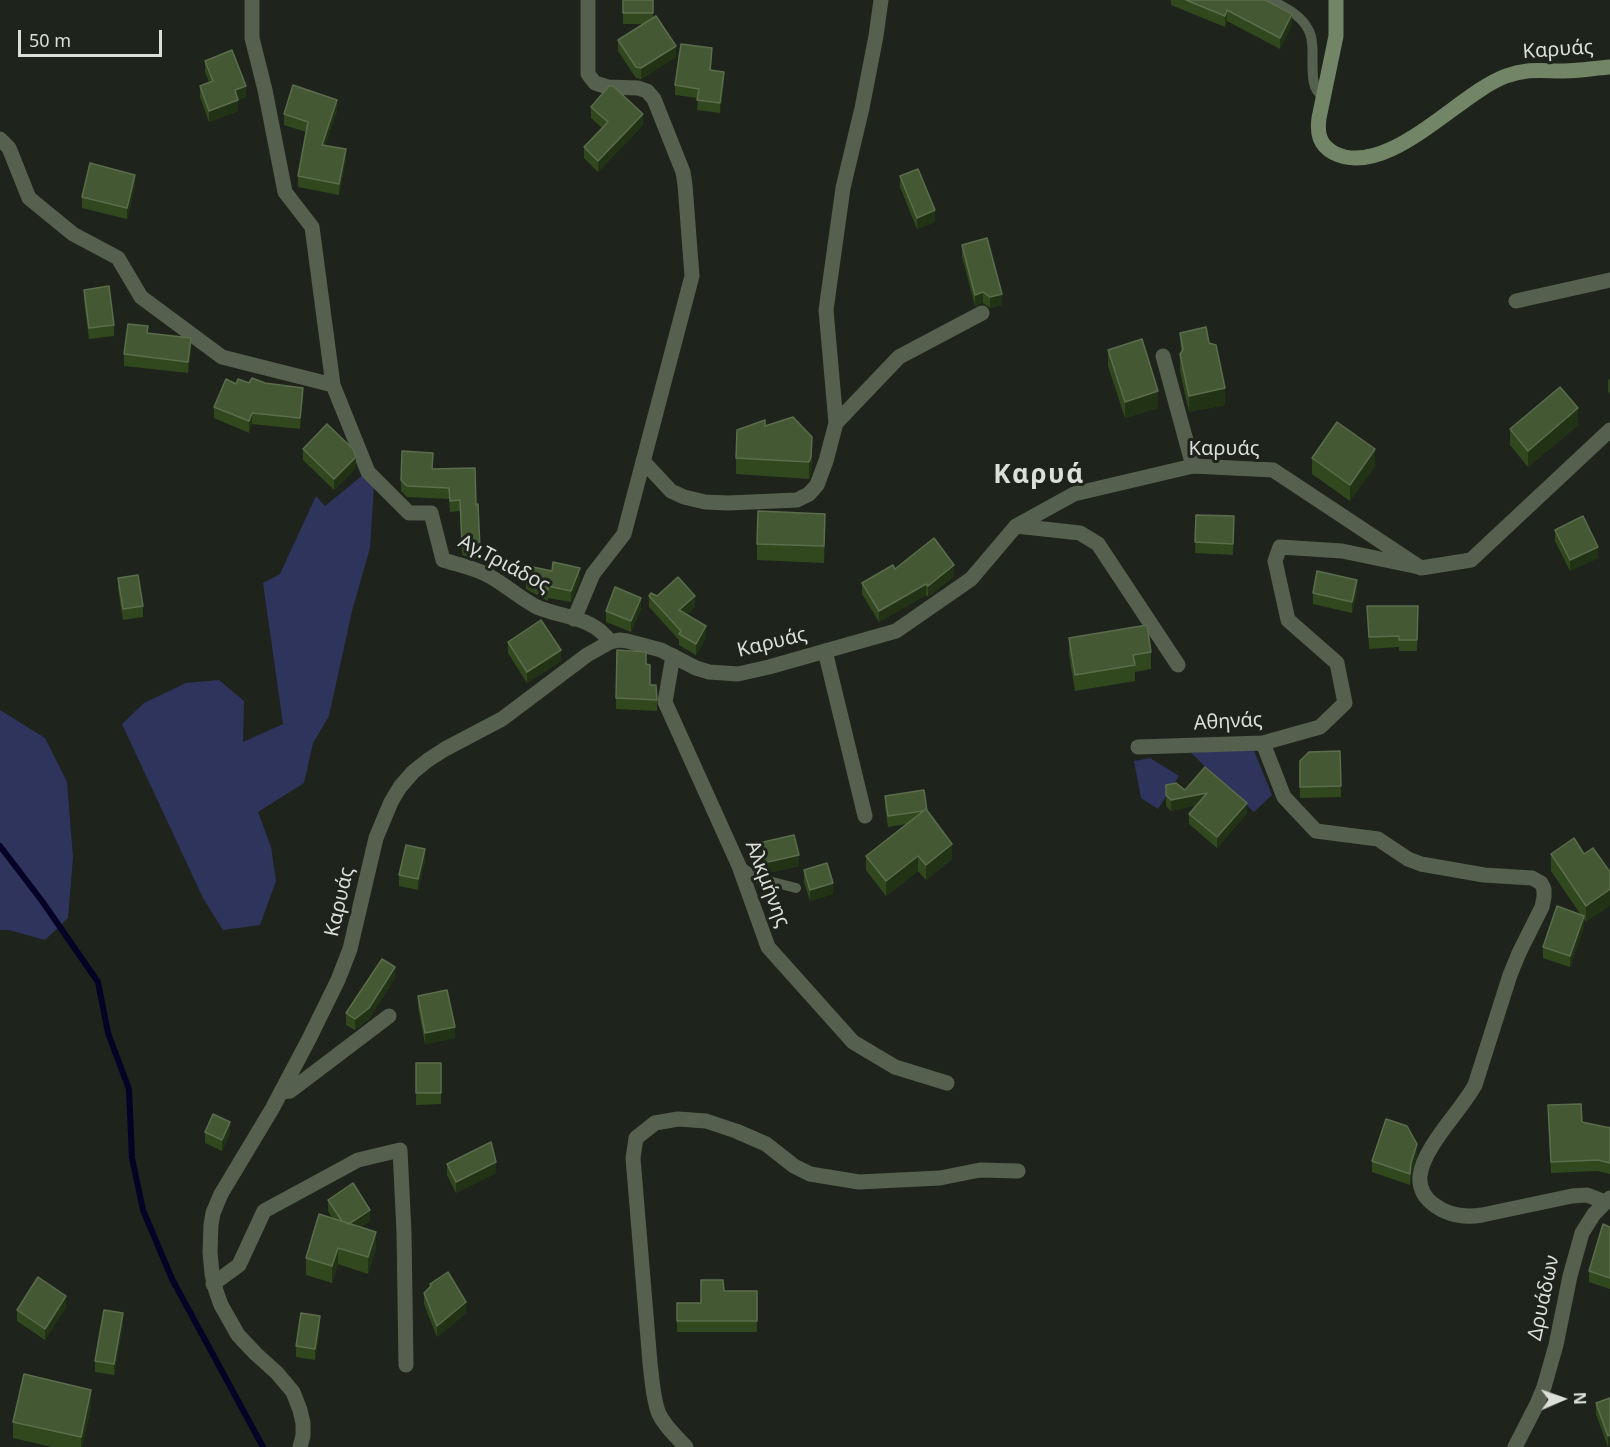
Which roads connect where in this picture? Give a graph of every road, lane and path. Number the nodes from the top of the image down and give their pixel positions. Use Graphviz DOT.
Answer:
graph roads {
  1 [pos="252,0"];
  2 [pos="588,0"];
  3 [pos="881,0"];
  4 [pos="1271,0"];
  5 [pos="1336,0"];
  6 [pos="1610,67"];
  7 [pos="1323,96"];
  8 [pos="0,139"];
  9 [pos="1610,280"];
  10 [pos="1516,301"];
  11 [pos="982,313"];
  12 [pos="1163,356"];
  13 [pos="333,385"];
  14 [pos="836,423"];
  15 [pos="1610,430"];
  16 [pos="643,461"];
  17 [pos="1193,466"];
  18 [pos="1016,526"];
  19 [pos="1422,568"];
  20 [pos="574,619"];
  21 [pos="610,642"];
  22 [pos="825,651"];
  23 [pos="674,656"];
  24 [pos="1178,665"];
  25 [pos="1263,743"];
  26 [pos="1138,747"];
  27 [pos="865,816"];
  28 [pos="739,866"];
  29 [pos="796,888"];
  30 [pos="389,1016"];
  31 [pos="946,1083"];
  32 [pos="281,1092"];
  33 [pos="1018,1171"];
  34 [pos="1607,1201"];
  35 [pos="213,1284"];
  36 [pos="406,1365"];
  37 [pos="300,1447"];
  38 [pos="686,1447"];
  39 [pos="1515,1447"];
  1 -- 13 [label="street"];
  2 -- 16 [label="street"];
  3 -- 14 [label="street"];
  4 -- 7 [label="lane"];
  5 -- 7 [label="main road, Καρυάς"];
  6 -- 7 [label="main road, Καρυάς"];
  8 -- 13 [label="street"];
  9 -- 10 [label="street"];
  11 -- 14 [label="street"];
  12 -- 17 [label="street"];
  13 -- 20 [label="street, Αγ.Τριάδος"];
  14 -- 16 [label="street"];
  15 -- 19 [label="street"];
  16 -- 20 [label="street"];
  17 -- 18 [label="street, Καρυάς"];
  17 -- 19 [label="street, Καρυάς"];
  18 -- 22 [label="street, Καρυάς"];
  18 -- 24 [label="street"];
  19 -- 25 [label="street, Αθηνάς"];
  20 -- 21 [label="street, Αγ.Τριάδος"];
  21 -- 23 [label="street, Καρυάς"];
  21 -- 32 [label="street, Καρυάς"];
  22 -- 23 [label="street, Καρυάς"];
  22 -- 27 [label="street"];
  23 -- 28 [label="street, Αλκμήνης"];
  25 -- 26 [label="street, Αθηνάς"];
  25 -- 34 [label="street"];
  28 -- 29 [label="lane"];
  28 -- 31 [label="street, Αλκμήνης"];
  30 -- 32 [label="street"];
  32 -- 35 [label="street, Καρυάς"];
  33 -- 38 [label="street"];
  34 -- 39 [label="street, Δρυάδων"];
  35 -- 36 [label="street"];
  35 -- 37 [label="street, Καρυάς"];
}
